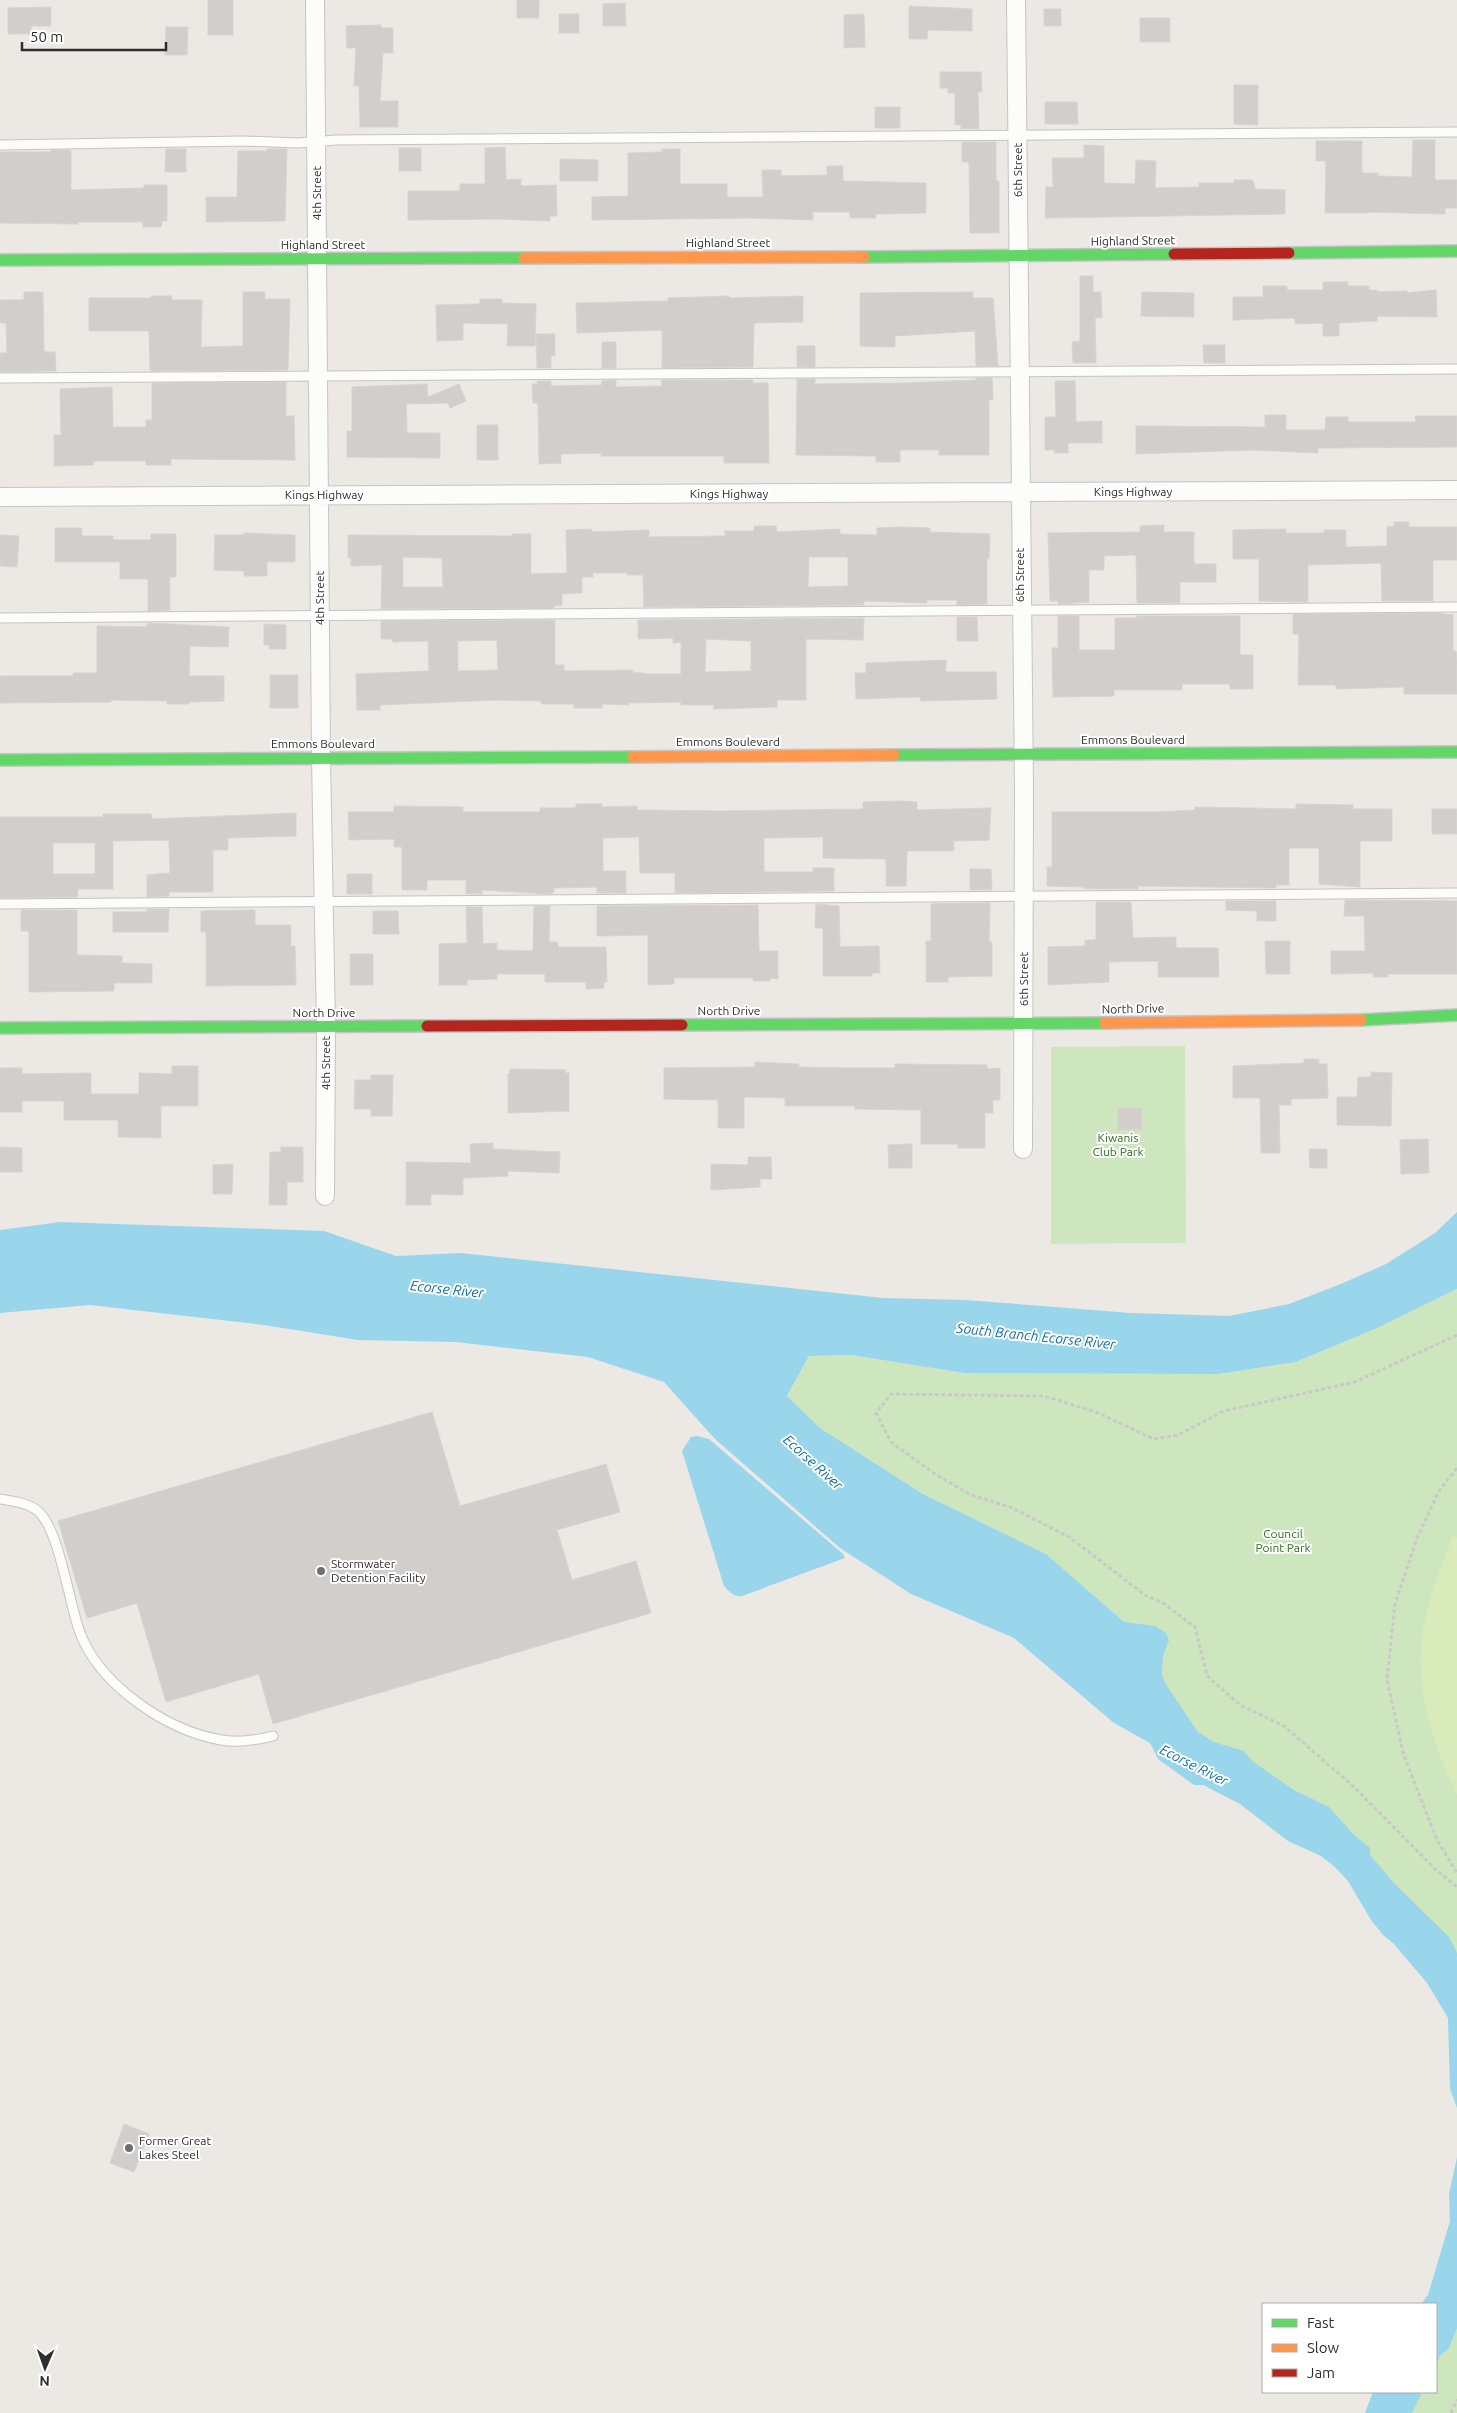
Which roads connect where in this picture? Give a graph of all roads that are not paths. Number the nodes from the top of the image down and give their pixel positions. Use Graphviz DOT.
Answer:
graph roads {
  1 [pos="315,0"];
  2 [pos="1016,0"];
  3 [pos="1457,132"];
  4 [pos="1017,135"];
  5 [pos="316,140"];
  6 [pos="0,145"];
  7 [pos="1457,251"];
  8 [pos="1018,256"];
  9 [pos="317,259"];
  10 [pos="0,260"];
  11 [pos="1457,369"];
  12 [pos="1019,372"];
  13 [pos="318,376"];
  14 [pos="0,378"];
  15 [pos="1457,490"];
  16 [pos="1020,493"];
  17 [pos="320,495"];
  18 [pos="0,497"];
  19 [pos="1457,607"];
  20 [pos="1021,610"];
  21 [pos="320,616"];
  22 [pos="0,618"];
  23 [pos="1457,752"];
  24 [pos="1023,754"];
  25 [pos="321,758"];
  26 [pos="0,760"];
  27 [pos="1457,893"];
  28 [pos="1024,896"];
  29 [pos="323,902"];
  30 [pos="0,904"];
  31 [pos="1457,1014"];
  32 [pos="1024,1024"];
  33 [pos="326,1026"];
  34 [pos="0,1028"];
  35 [pos="1023,1149"];
  36 [pos="325,1196"];
  37 [pos="0,1499"];
  38 [pos="273,1736"];
  1 -- 5 [label="street, 4th Street"];
  2 -- 4 [label="street, 6th Street"];
  3 -- 4 [label="lane"];
  4 -- 5 [label="lane"];
  4 -- 8 [label="street, 6th Street"];
  5 -- 6 [label="lane"];
  5 -- 9 [label="street, 4th Street"];
  7 -- 8 [label="street, Highland Street"];
  8 -- 9 [label="street, Highland Street"];
  8 -- 12 [label="street, 6th Street"];
  9 -- 10 [label="street, Highland Street"];
  9 -- 13 [label="street, 4th Street"];
  11 -- 12 [label="lane"];
  12 -- 13 [label="lane"];
  12 -- 16 [label="street, 6th Street"];
  13 -- 14 [label="lane"];
  13 -- 17 [label="street, 4th Street"];
  15 -- 16 [label="street, Kings Highway"];
  16 -- 17 [label="street, Kings Highway"];
  16 -- 20 [label="street, 6th Street"];
  17 -- 18 [label="street, Kings Highway"];
  17 -- 21 [label="street, 4th Street"];
  19 -- 20 [label="lane"];
  20 -- 21 [label="lane"];
  20 -- 24 [label="street, 6th Street"];
  21 -- 22 [label="lane"];
  21 -- 25 [label="street, 4th Street"];
  23 -- 24 [label="street, Emmons Boulevard"];
  24 -- 25 [label="street, Emmons Boulevard"];
  24 -- 28 [label="street, 6th Street"];
  25 -- 26 [label="street, Emmons Boulevard"];
  25 -- 29 [label="street, 4th Street"];
  27 -- 28 [label="lane"];
  28 -- 29 [label="lane"];
  28 -- 32 [label="street, 6th Street"];
  29 -- 30 [label="lane"];
  29 -- 33 [label="street, 4th Street"];
  31 -- 32 [label="street, North Drive"];
  32 -- 33 [label="street, North Drive"];
  32 -- 35 [label="street, 6th Street"];
  33 -- 34 [label="street, North Drive"];
  33 -- 36 [label="street, 4th Street"];
  37 -- 38 [label="lane"];
}
